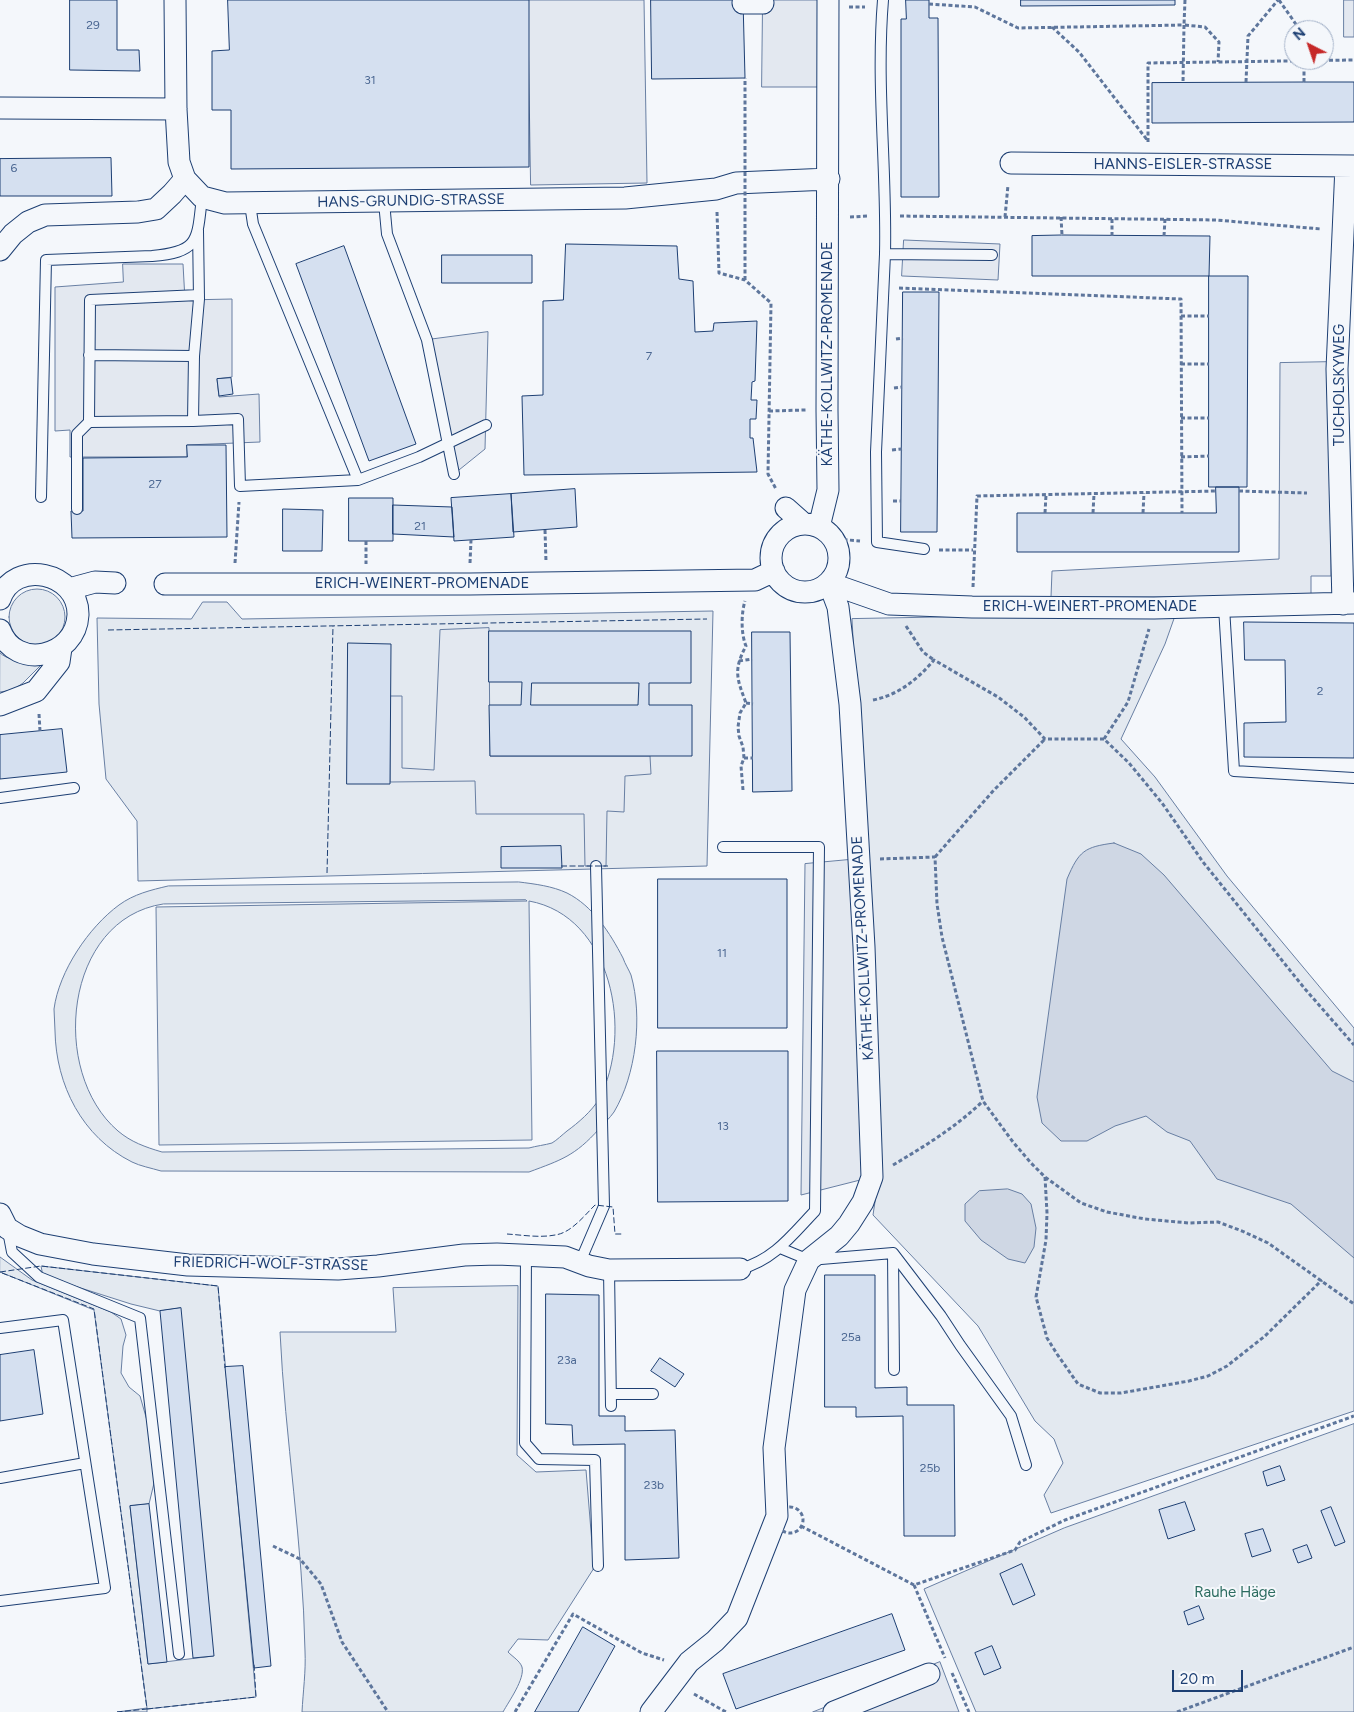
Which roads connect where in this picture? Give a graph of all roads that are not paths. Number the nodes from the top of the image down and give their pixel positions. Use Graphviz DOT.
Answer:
graph roads {
  1 [pos="175,0"];
  2 [pos="828,0"];
  3 [pos="883,0"];
  4 [pos="0,108"];
  5 [pos="176,109"];
  6 [pos="1011,163"];
  7 [pos="1350,166"];
  8 [pos="185,179"];
  9 [pos="829,179"];
  10 [pos="202,197"];
  11 [pos="384,202"];
  12 [pos="250,204"];
  13 [pos="198,230"];
  14 [pos="0,250"];
  15 [pos="884,254"];
  16 [pos="992,255"];
  17 [pos="199,295"];
  18 [pos="89,356"];
  19 [pos="194,356"];
  20 [pos="193,421"];
  21 [pos="89,422"];
  22 [pos="486,425"];
  23 [pos="448,443"];
  24 [pos="454,474"];
  25 [pos="358,480"];
  26 [pos="41,497"];
  27 [pos="786,508"];
  28 [pos="77,509"];
  29 [pos="819,530"];
  30 [pos="924,549"];
  31 [pos="774,571"];
  32 [pos="115,583"];
  33 [pos="829,583"];
  34 [pos="165,584"];
  35 [pos="69,589"];
  36 [pos="0,596"];
  37 [pos="1349,604"];
  38 [pos="1224,607"];
  39 [pos="0,630"];
  40 [pos="61,648"];
  41 [pos="0,705"];
  42 [pos="1354,778"];
  43 [pos="74,788"];
  44 [pos="0,798"];
  45 [pos="723,847"];
  46 [pos="596,866"];
  47 [pos="4,1221"];
  48 [pos="780,1248"];
  49 [pos="893,1253"];
  50 [pos="526,1254"];
  51 [pos="810,1260"];
  52 [pos="580,1262"];
  53 [pos="740,1269"];
  54 [pos="609,1270"];
  55 [pos="0,1328"];
  56 [pos="894,1370"];
  57 [pos="611,1394"];
  58 [pos="653,1394"];
  59 [pos="611,1406"];
  60 [pos="85,1462"];
  61 [pos="1026,1465"];
  62 [pos="0,1478"];
  63 [pos="598,1566"];
  64 [pos="0,1602"];
  65 [pos="179,1654"];
  66 [pos="929,1674"];
  67 [pos="652,1712"];
  68 [pos="834,1712"];
  1 -- 5 [label="street"];
  2 -- 9 [label="street, KÄTHE-KOLLWITZ-PROMENADE"];
  3 -- 15 [label="lane"];
  4 -- 5 [label="street"];
  5 -- 8 [label="street"];
  6 -- 7 [label="street, HANNS-EISLER-STRASSE"];
  7 -- 37 [label="street, TUCHOLSKYWEG"];
  8 -- 10 [label="street"];
  8 -- 14 [label="street"];
  9 -- 11 [label="street, HANS-GRUNDIG-STRASSE"];
  9 -- 29 [label="street, KÄTHE-KOLLWITZ-PROMENADE"];
  10 -- 12 [label="street, HANS-GRUNDIG-STRASSE"];
  10 -- 13 [label="lane"];
  11 -- 12 [label="street, HANS-GRUNDIG-STRASSE"];
  11 -- 23 [label="lane"];
  12 -- 25 [label="lane"];
  13 -- 17 [label="lane"];
  13 -- 26 [label="lane"];
  15 -- 16 [label="lane"];
  15 -- 30 [label="lane"];
  17 -- 18 [label="lane"];
  17 -- 19 [label="lane"];
  18 -- 19 [label="lane"];
  18 -- 21 [label="lane"];
  19 -- 20 [label="lane"];
  20 -- 21 [label="lane"];
  20 -- 25 [label="lane"];
  21 -- 28 [label="lane"];
  22 -- 23 [label="lane"];
  23 -- 24 [label="lane"];
  23 -- 25 [label="lane"];
  27 -- 29 [label="street"];
  29 -- 31 [label="street"];
  29 -- 33 [label="street, KÄTHE-KOLLWITZ-PROMENADE"];
  31 -- 33 [label="street"];
  31 -- 34 [label="street, ERICH-WEINERT-PROMENADE"];
  32 -- 35 [label="street"];
  33 -- 38 [label="street, ERICH-WEINERT-PROMENADE"];
  33 -- 51 [label="street, KÄTHE-KOLLWITZ-PROMENADE"];
  35 -- 36 [label="street"];
  35 -- 40 [label="street"];
  37 -- 38 [label="street, ERICH-WEINERT-PROMENADE"];
  38 -- 42 [label="lane"];
  39 -- 40 [label="street"];
  40 -- 41 [label="street"];
  43 -- 44 [label="lane"];
  45 -- 48 [label="lane"];
  46 -- 52 [label="lane"];
  47 -- 50 [label="street, FRIEDRICH-WOLF-STRASSE"];
  47 -- 65 [label="lane"];
  48 -- 51 [label="lane"];
  48 -- 53 [label="lane, FRIEDRICH-WOLF-STRASSE"];
  49 -- 51 [label="lane"];
  49 -- 56 [label="lane"];
  49 -- 61 [label="lane"];
  50 -- 52 [label="street, FRIEDRICH-WOLF-STRASSE"];
  50 -- 63 [label="lane"];
  51 -- 67 [label="street, KÄTHE-KOLLWITZ-PROMENADE"];
  52 -- 54 [label="street, FRIEDRICH-WOLF-STRASSE"];
  53 -- 54 [label="street, FRIEDRICH-WOLF-STRASSE"];
  54 -- 57 [label="lane"];
  55 -- 60 [label="lane"];
  57 -- 58 [label="lane"];
  57 -- 59 [label="lane"];
  60 -- 62 [label="lane"];
  60 -- 64 [label="lane"];
  66 -- 68 [label="street"];
}
